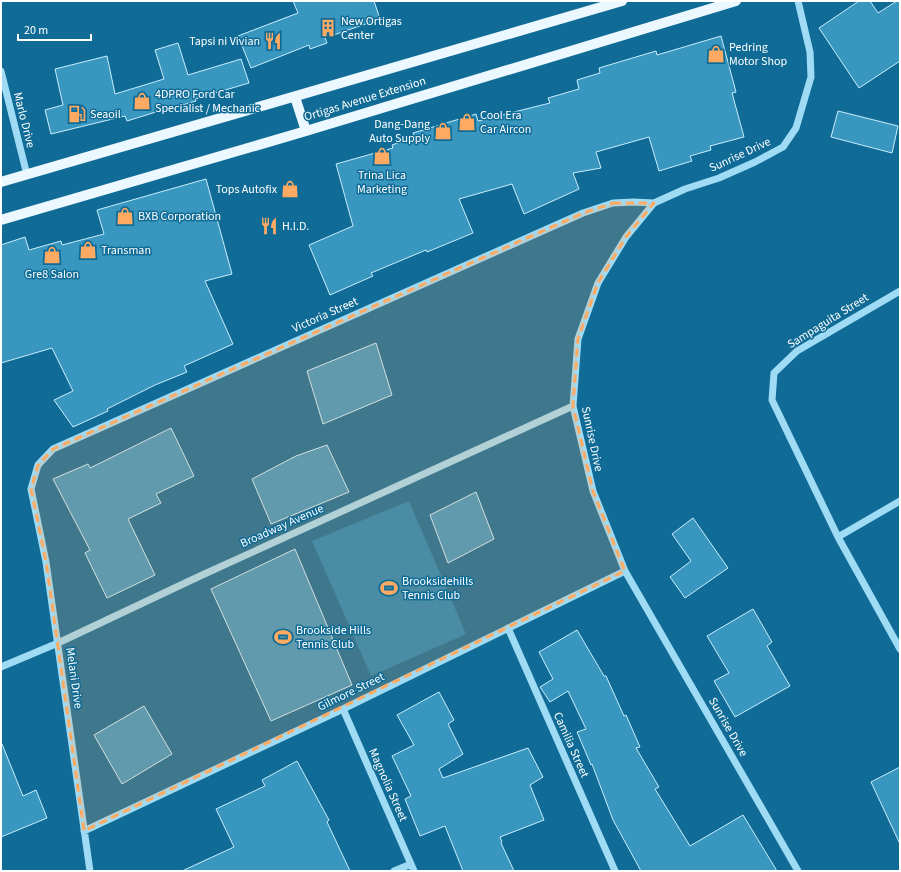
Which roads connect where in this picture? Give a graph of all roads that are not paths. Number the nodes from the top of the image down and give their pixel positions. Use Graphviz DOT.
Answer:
graph roads {
  1 [pos="622,1"];
  2 [pos="736,1"];
  3 [pos="798,1"];
  4 [pos="1,71"];
  5 [pos="295,97"];
  6 [pos="306,131"];
  7 [pos="27,175"];
  8 [pos="1,182"];
  9 [pos="654,203"];
  10 [pos="1,220"];
  11 [pos="900,291"];
  12 [pos="573,406"];
  13 [pos="31,489"];
  14 [pos="900,501"];
  15 [pos="838,537"];
  16 [pos="625,571"];
  17 [pos="508,628"];
  18 [pos="58,643"];
  19 [pos="900,649"];
  20 [pos="1,667"];
  21 [pos="343,708"];
  22 [pos="84,831"];
  23 [pos="411,864"];
  24 [pos="90,871"];
  25 [pos="394,871"];
  26 [pos="414,871"];
  27 [pos="615,871"];
  28 [pos="798,871"];
  1 -- 5 [label="main road, Ortigas Avenue Extension"];
  2 -- 6 [label="main road, Ortigas Avenue Extension"];
  3 -- 9 [label="street, Sunrise Drive"];
  4 -- 7 [label="street, Marlo Drive"];
  5 -- 6 [label="main road"];
  5 -- 7 [label="main road, Ortigas Avenue Extension"];
  6 -- 10 [label="main road, Ortigas Avenue Extension"];
  7 -- 8 [label="main road, Ortigas Avenue Extension"];
  9 -- 12 [label="street, Sunrise Drive"];
  9 -- 13 [label="street, Victoria Street"];
  11 -- 15 [label="street, Sampaguita Street"];
  12 -- 16 [label="street, Sunrise Drive"];
  12 -- 18 [label="street, Broadway Avenue"];
  13 -- 18 [label="street, Melani Drive"];
  14 -- 15 [label="street"];
  15 -- 19 [label="street"];
  16 -- 17 [label="street, Gilmore Street"];
  16 -- 28 [label="street, Sunrise Drive"];
  17 -- 21 [label="street, Gilmore Street"];
  17 -- 27 [label="street, Camilia Street"];
  18 -- 20 [label="street, Broadway Avenue"];
  18 -- 22 [label="street, Melani Drive"];
  21 -- 22 [label="street, Gilmore Street"];
  21 -- 23 [label="street, Magnolia Street"];
  22 -- 24 [label="street, Melani Drive"];
  23 -- 25 [label="street"];
  23 -- 26 [label="street, Magnolia Street"];
}
